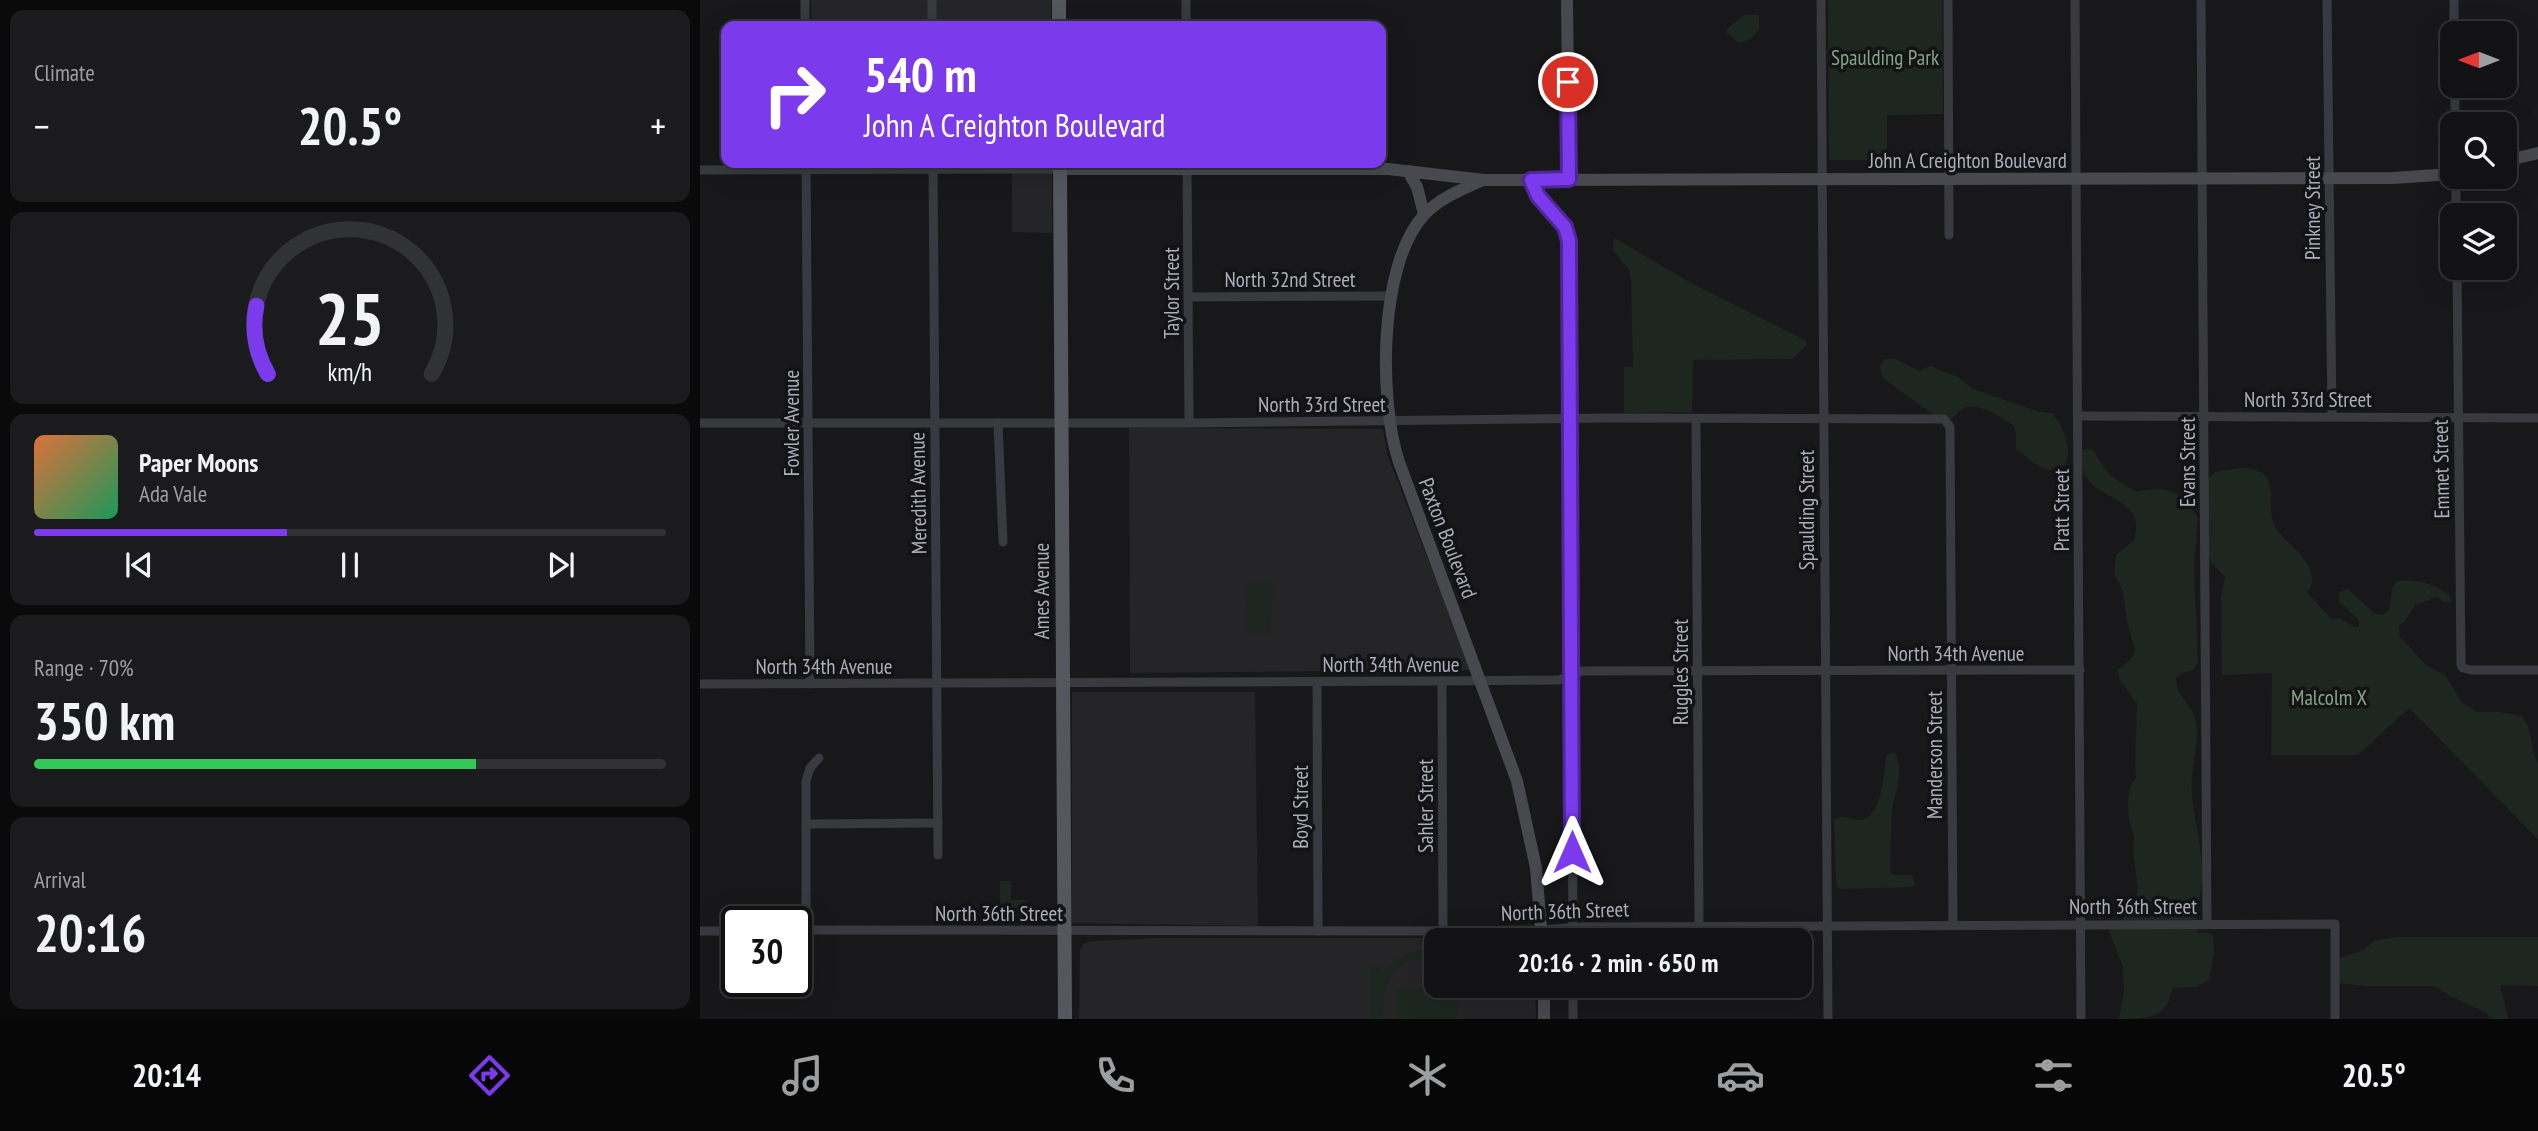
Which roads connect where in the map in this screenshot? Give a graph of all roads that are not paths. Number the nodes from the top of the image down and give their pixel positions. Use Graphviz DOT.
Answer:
graph roads {
  1 [pos="805,0"];
  2 [pos="932,0"];
  3 [pos="1059,0"];
  4 [pos="1186,0"];
  5 [pos="1567,0"];
  6 [pos="1821,0"];
  7 [pos="1948,0"];
  8 [pos="2075,0"];
  9 [pos="2201,0"];
  10 [pos="2327,0"];
  11 [pos="2454,0"];
  12 [pos="806,21"];
  13 [pos="932,21"];
  14 [pos="1059,21"];
  15 [pos="1186,21"];
  16 [pos="2454,21"];
  17 [pos="2538,153"];
  18 [pos="2517,158"];
  19 [pos="753,168"];
  20 [pos="806,168"];
  21 [pos="933,168"];
  22 [pos="1060,168"];
  23 [pos="1188,168"];
  24 [pos="1276,168"];
  25 [pos="700,170"];
  26 [pos="1408,171"];
  27 [pos="2440,177"];
  28 [pos="2329,178"];
  29 [pos="1569,179"];
  30 [pos="1822,179"];
  31 [pos="1950,179"];
  32 [pos="2076,179"];
  33 [pos="2202,179"];
  34 [pos="1484,180"];
  35 [pos="1531,180"];
  36 [pos="1424,214"];
  37 [pos="1950,235"];
  38 [pos="2457,280"];
  39 [pos="1392,296"];
  40 [pos="1189,297"];
  41 [pos="2078,416"];
  42 [pos="2332,416"];
  43 [pos="2205,417"];
  44 [pos="2458,417"];
  45 [pos="2538,418"];
  46 [pos="1570,419"];
  47 [pos="1696,419"];
  48 [pos="1823,419"];
  49 [pos="1944,419"];
  50 [pos="1061,422"];
  51 [pos="1389,422"];
  52 [pos="700,423"];
  53 [pos="808,423"];
  54 [pos="935,423"];
  55 [pos="998,423"];
  56 [pos="1189,423"];
  57 [pos="1003,542"];
  58 [pos="1698,670"];
  59 [pos="1824,670"];
  60 [pos="1952,670"];
  61 [pos="2080,670"];
  62 [pos="2538,670"];
  63 [pos="1571,675"];
  64 [pos="1442,681"];
  65 [pos="1481,681"];
  66 [pos="1317,682"];
  67 [pos="1062,683"];
  68 [pos="700,684"];
  69 [pos="810,684"];
  70 [pos="937,684"];
  71 [pos="819,758"];
  72 [pos="938,823"];
  73 [pos="806,824"];
  74 [pos="938,855"];
  75 [pos="802,906"];
  76 [pos="2082,924"];
  77 [pos="2207,924"];
  78 [pos="1827,925"];
  79 [pos="1953,925"];
  80 [pos="1699,926"];
  81 [pos="1443,928"];
  82 [pos="1541,928"];
  83 [pos="1573,928"];
  84 [pos="721,930"];
  85 [pos="812,930"];
  86 [pos="700,931"];
  87 [pos="1065,931"];
  88 [pos="1424,931"];
  89 [pos="1318,932"];
  90 [pos="1544,998"];
  91 [pos="1573,998"];
  92 [pos="1065,1019"];
  93 [pos="1544,1019"];
  94 [pos="1573,1019"];
  95 [pos="1828,1019"];
  96 [pos="2081,1019"];
  97 [pos="2335,1019"];
  1 -- 12 [label="street"];
  2 -- 13 [label="street"];
  3 -- 14 [label="main road"];
  4 -- 15 [label="street"];
  5 -- 29 [label="street"];
  6 -- 30 [label="street, Spaulding Street"];
  7 -- 31 [label="street"];
  8 -- 32 [label="street, Pratt Street"];
  9 -- 33 [label="street, Evans Street"];
  10 -- 28 [label="street, Pinkney Street"];
  11 -- 16 [label="street"];
  17 -- 18 [label="street"];
  19 -- 25 [label="street"];
  20 -- 53 [label="street, Fowler Avenue"];
  21 -- 54 [label="street, Meredith Avenue"];
  22 -- 50 [label="main road, Ames Avenue"];
  23 -- 40 [label="street, Taylor Street"];
  24 -- 26 [label="street, John A Creighton Boulevard"];
  26 -- 34 [label="street, John A Creighton Boulevard"];
  26 -- 36 [label="street"];
  27 -- 28 [label="street, John A Creighton Boulevard"];
  28 -- 33 [label="street, John A Creighton Boulevard"];
  28 -- 42 [label="street, Pinkney Street"];
  29 -- 30 [label="street, John A Creighton Boulevard"];
  29 -- 35 [label="street, John A Creighton Boulevard"];
  30 -- 31 [label="street, John A Creighton Boulevard"];
  30 -- 48 [label="street, Spaulding Street"];
  31 -- 32 [label="street, John A Creighton Boulevard"];
  31 -- 37 [label="street"];
  32 -- 33 [label="street, John A Creighton Boulevard"];
  32 -- 41 [label="street, Pratt Street"];
  33 -- 43 [label="street, Evans Street"];
  34 -- 35 [label="street, John A Creighton Boulevard"];
  34 -- 36 [label="street, Paxton Boulevard"];
  35 -- 46 [label="street"];
  36 -- 39 [label="street, Paxton Boulevard"];
  38 -- 44 [label="street, Emmet Street"];
  39 -- 40 [label="street, North 32nd Street"];
  39 -- 51 [label="street, Paxton Boulevard"];
  40 -- 56 [label="street, Taylor Street"];
  41 -- 43 [label="street, North 33rd Street"];
  41 -- 61 [label="street, Pratt Street"];
  42 -- 43 [label="street, North 33rd Street"];
  42 -- 44 [label="street, North 33rd Street"];
  43 -- 77 [label="street, Evans Street"];
  44 -- 45 [label="street, North 33rd Street"];
  44 -- 62 [label="street, Emmet Street"];
  46 -- 47 [label="street, North 33rd Street"];
  46 -- 51 [label="street, North 33rd Street"];
  46 -- 63 [label="street"];
  47 -- 48 [label="street, North 33rd Street"];
  47 -- 58 [label="street, Ruggles Street"];
  48 -- 49 [label="street, North 33rd Street"];
  48 -- 59 [label="street, Spaulding Street"];
  49 -- 60 [label="street, Manderson Street"];
  50 -- 55 [label="street, North 33rd Street"];
  50 -- 56 [label="street, North 33rd Street"];
  50 -- 67 [label="main road, Ames Avenue"];
  51 -- 56 [label="street, North 33rd Street"];
  51 -- 65 [label="street, Paxton Boulevard"];
  52 -- 53 [label="street, North 33rd Street"];
  53 -- 54 [label="street, North 33rd Street"];
  53 -- 69 [label="street, Fowler Avenue"];
  54 -- 55 [label="street, North 33rd Street"];
  54 -- 70 [label="street, Meredith Avenue"];
  55 -- 57 [label="street"];
  58 -- 59 [label="street, North 34th Avenue"];
  58 -- 63 [label="street, North 34th Avenue"];
  58 -- 80 [label="street, Ruggles Street"];
  59 -- 60 [label="street, North 34th Avenue"];
  59 -- 78 [label="street, Spaulding Street"];
  60 -- 61 [label="street, North 34th Avenue"];
  60 -- 79 [label="street, Manderson Street"];
  61 -- 76 [label="street, Pratt Street"];
  63 -- 65 [label="street, North 34th Avenue"];
  63 -- 83 [label="street"];
  64 -- 65 [label="street, North 34th Avenue"];
  64 -- 66 [label="street, North 34th Avenue"];
  64 -- 81 [label="street, Sahler Street"];
  65 -- 82 [label="street, Paxton Boulevard"];
  66 -- 67 [label="street, North 34th Avenue"];
  66 -- 89 [label="street, Boyd Street"];
  67 -- 70 [label="street, North 34th Avenue"];
  67 -- 87 [label="main road, Ames Avenue"];
  68 -- 69 [label="street, North 34th Avenue"];
  69 -- 70 [label="street, North 34th Avenue"];
  70 -- 72 [label="street, Meredith Avenue"];
  71 -- 73 [label="street"];
  72 -- 73 [label="street"];
  72 -- 74 [label="street, Meredith Avenue"];
  73 -- 75 [label="street"];
  76 -- 77 [label="street, North 36th Street"];
  76 -- 79 [label="street, North 36th Street"];
  76 -- 96 [label="street, Pratt Street"];
  77 -- 97 [label="street, North 36th Street"];
  78 -- 79 [label="street, North 36th Street"];
  78 -- 80 [label="street, North 36th Street"];
  78 -- 95 [label="street, Spaulding Street"];
  80 -- 83 [label="street, North 36th Street"];
  84 -- 86 [label="street"];
  85 -- 87 [label="street, North 36th Street"];
  87 -- 89 [label="street, North 36th Street"];
  87 -- 92 [label="main road, Ames Avenue"];
  88 -- 89 [label="street, North 36th Street"];
  90 -- 93 [label="street"];
  91 -- 94 [label="street"];
}
